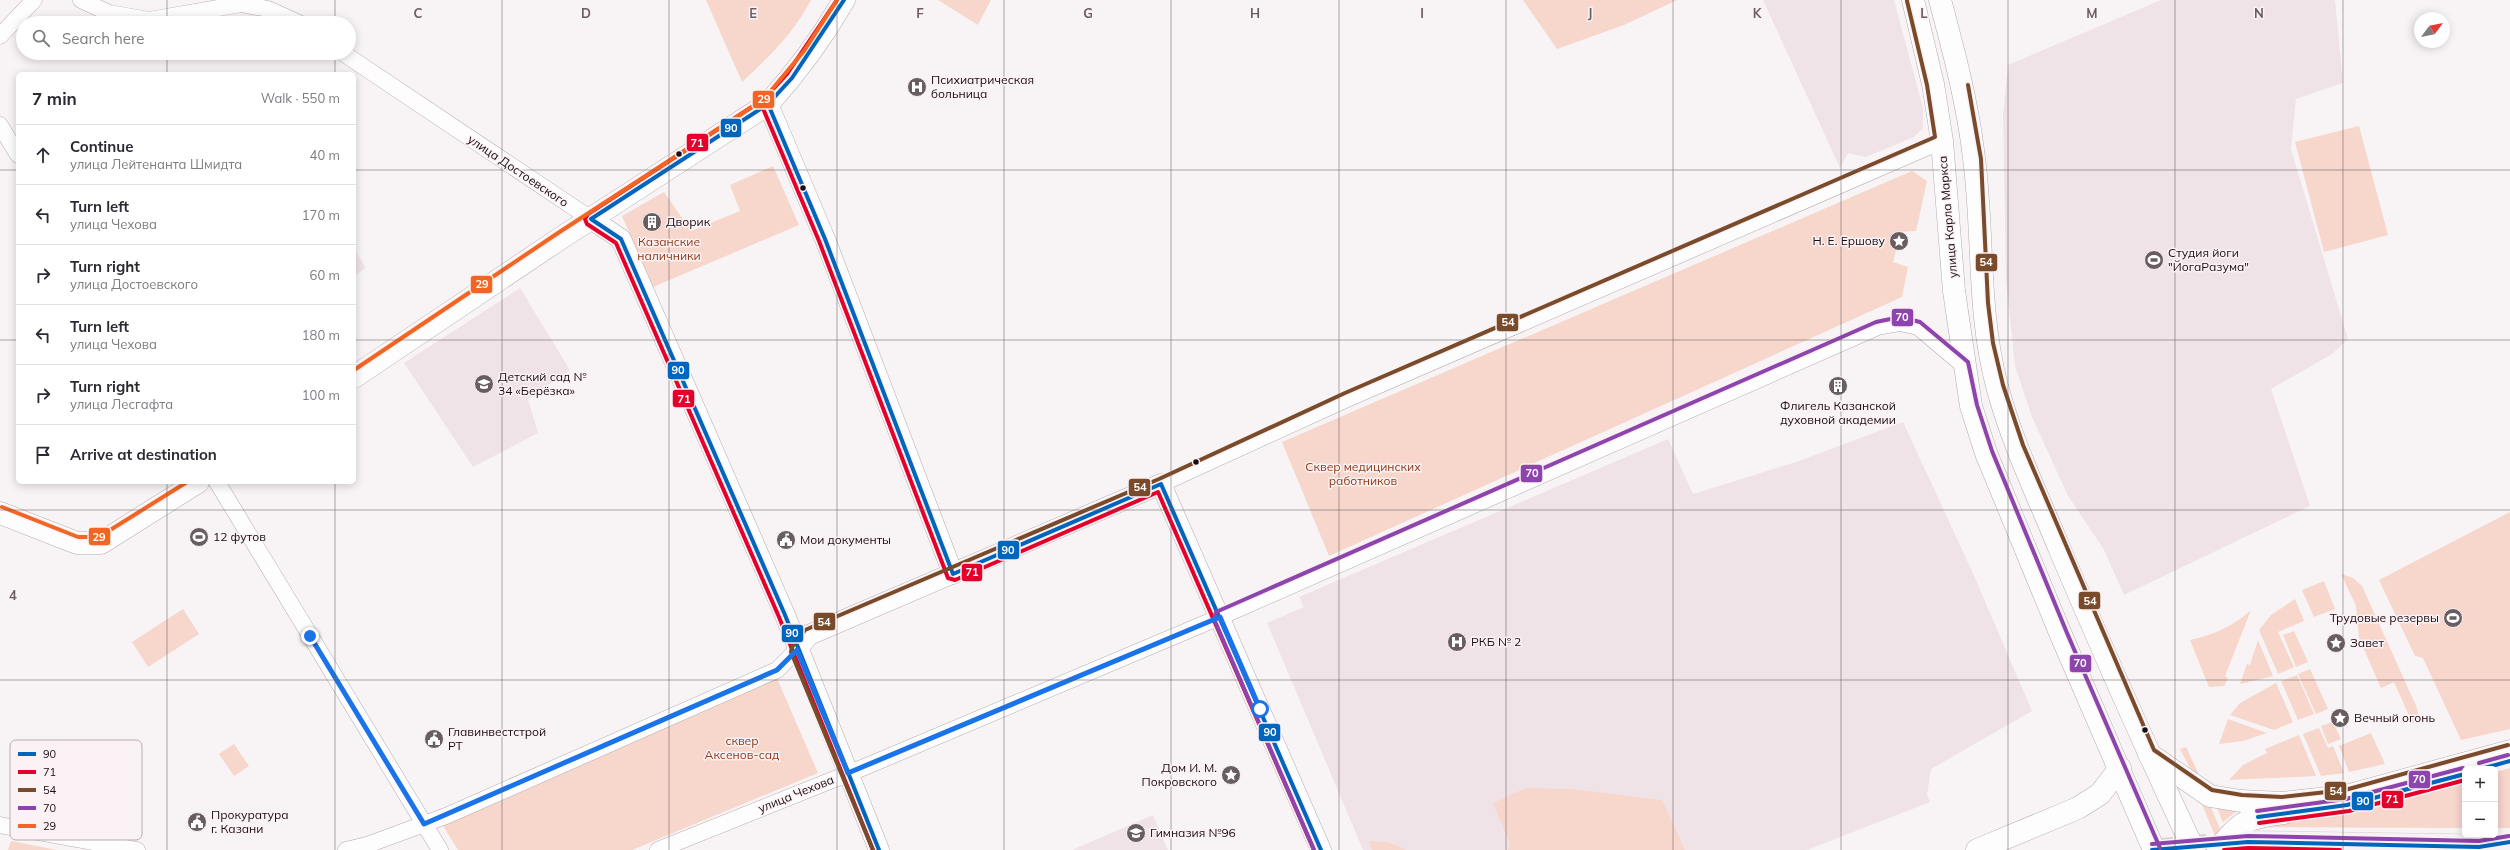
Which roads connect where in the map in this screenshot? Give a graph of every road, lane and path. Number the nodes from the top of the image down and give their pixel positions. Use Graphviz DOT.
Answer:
graph roads {
  1 [pos="34,0"];
  2 [pos="81,0"];
  3 [pos="844,0"];
  4 [pos="1913,0"];
  5 [pos="1940,0"];
  6 [pos="19,16"];
  7 [pos="126,16"];
  8 [pos="172,16"];
  9 [pos="284,16"];
  10 [pos="16,19"];
  11 [pos="0,36"];
  12 [pos="353,60"];
  13 [pos="768,104"];
  14 [pos="0,125"];
  15 [pos="1942,140"];
  16 [pos="16,152"];
  17 [pos="591,219"];
  18 [pos="1963,365"];
  19 [pos="356,376"];
  20 [pos="195,484"];
  21 [pos="218,484"];
  22 [pos="1161,484"];
  23 [pos="0,513"];
  24 [pos="953,574"];
  25 [pos="1220,617"];
  26 [pos="797,650"];
  27 [pos="2510,751"];
  28 [pos="2149,754"];
  29 [pos="2510,761"];
  30 [pos="2492,766"];
  31 [pos="2120,768"];
  32 [pos="848,773"];
  33 [pos="2462,775"];
  34 [pos="424,824"];
  35 [pos="0,825"];
  36 [pos="10,827"];
  37 [pos="82,840"];
  38 [pos="2248,842"];
  39 [pos="2510,842"];
  40 [pos="2510,846"];
  41 [pos="2479,847"];
  42 [pos="137,850"];
  43 [pos="346,850"];
  44 [pos="440,850"];
  45 [pos="658,850"];
  46 [pos="879,850"];
  47 [pos="1321,850"];
  48 [pos="1977,850"];
  49 [pos="2154,850"];
  50 [pos="2194,850"];
  51 [pos="2218,850"];
  1 -- 6 [label="street"];
  2 -- 7 [label="street"];
  3 -- 13 [label="main road"];
  4 -- 15 [label="main road, улица Карла Маркса"];
  5 -- 28 [label="main road"];
  8 -- 9 [label="street"];
  10 -- 11 [label="street"];
  12 -- 17 [label="street, улица Достоевского"];
  13 -- 17 [label="main road"];
  13 -- 24 [label="street"];
  14 -- 16 [label="street"];
  15 -- 18 [label="main road, улица Карла Маркса"];
  15 -- 22 [label="street"];
  17 -- 19 [label="main road"];
  17 -- 26 [label="street, улица Достоевского"];
  18 -- 25 [label="street, улица Чехова"];
  18 -- 31 [label="main road, улица Карла Маркса"];
  20 -- 23 [label="main road"];
  21 -- 34 [label="street"];
  22 -- 24 [label="street"];
  22 -- 25 [label="street"];
  24 -- 26 [label="street"];
  25 -- 32 [label="street, улица Чехова"];
  25 -- 47 [label="street"];
  26 -- 32 [label="street, улица Достоевского"];
  26 -- 34 [label="street"];
  27 -- 28 [label="main road"];
  28 -- 50 [label="main road"];
  29 -- 30 [label="main road"];
  31 -- 48 [label="main road"];
  31 -- 49 [label="main road, улица Карла Маркса"];
  32 -- 45 [label="street, улица Чехова"];
  32 -- 46 [label="street, улица Достоевского"];
  33 -- 51 [label="main road"];
  34 -- 43 [label="street"];
  34 -- 44 [label="street"];
  35 -- 36 [label="street"];
  37 -- 42 [label="street"];
  38 -- 41 [label="main road"];
  39 -- 41 [label="main road"];
  40 -- 41 [label="main road"];
}
